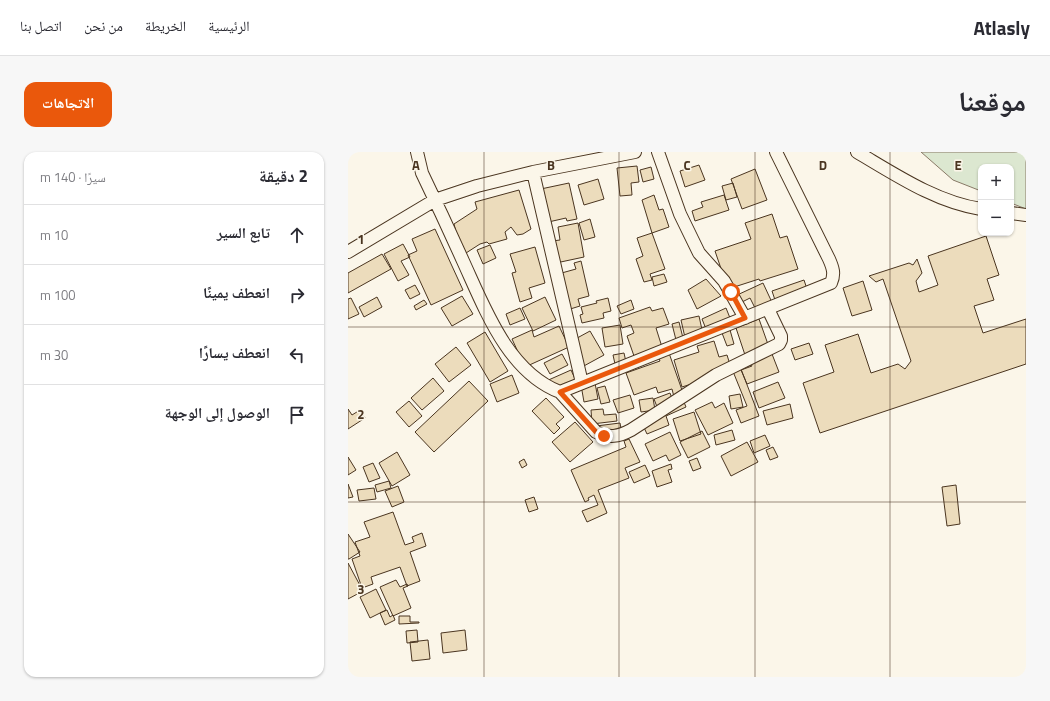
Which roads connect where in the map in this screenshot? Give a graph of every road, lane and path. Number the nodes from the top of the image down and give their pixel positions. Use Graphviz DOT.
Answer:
graph roads {
  1 [pos="417,152"];
  2 [pos="634,152"];
  3 [pos="658,152"];
  4 [pos="776,152"];
  5 [pos="857,152"];
  6 [pos="533,172"];
  7 [pos="435,200"];
  8 [pos="978,208"];
  9 [pos="1014,213"];
  10 [pos="1026,215"];
  11 [pos="348,252"];
  12 [pos="768,309"];
  13 [pos="745,318"];
  14 [pos="582,383"];
  15 [pos="560,392"];
  1 -- 7 [label="street"];
  2 -- 6 [label="street"];
  3 -- 13 [label="street"];
  4 -- 12 [label="street"];
  5 -- 8 [label="street"];
  6 -- 7 [label="street"];
  6 -- 14 [label="street"];
  7 -- 11 [label="street"];
  7 -- 15 [label="street"];
  9 -- 10 [label="street"];
  12 -- 13 [label="street"];
  12 -- 15 [label="street"];
  13 -- 14 [label="street"];
  14 -- 15 [label="street"];
}
